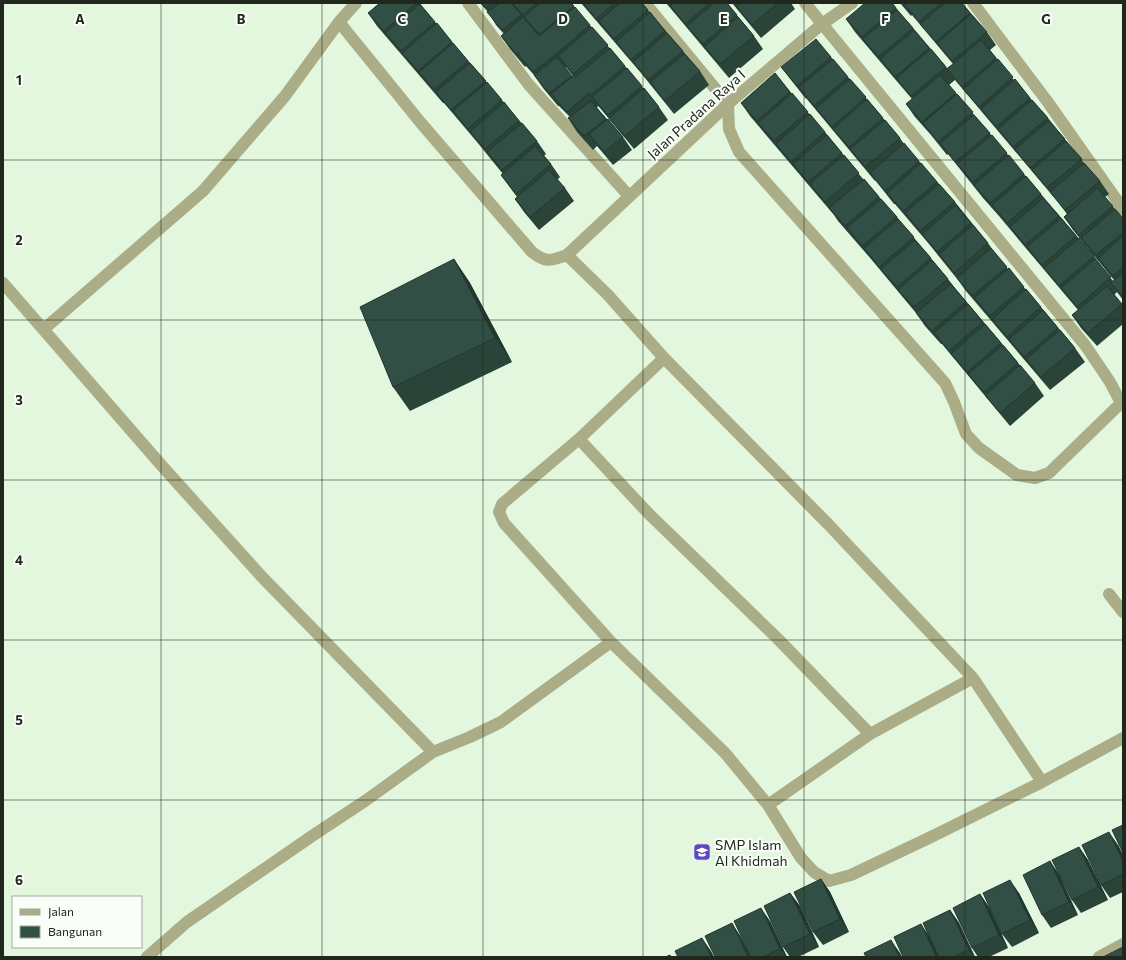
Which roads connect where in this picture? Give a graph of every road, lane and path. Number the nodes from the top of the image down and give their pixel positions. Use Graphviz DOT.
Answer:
graph roads {
  1 [pos="356,3"];
  2 [pos="468,3"];
  3 [pos="645,3"];
  4 [pos="805,3"];
  5 [pos="852,3"];
  6 [pos="973,3"];
  7 [pos="339,22"];
  8 [pos="822,24"];
  9 [pos="728,104"];
  10 [pos="629,196"];
  11 [pos="1123,209"];
  12 [pos="567,256"];
  13 [pos="3,282"];
  14 [pos="44,329"];
  15 [pos="664,358"];
  16 [pos="579,439"];
  17 [pos="1109,594"];
  18 [pos="1123,612"];
  19 [pos="611,642"];
  20 [pos="973,678"];
  21 [pos="870,734"];
  22 [pos="1123,738"];
  23 [pos="433,752"];
  24 [pos="1042,782"];
  25 [pos="768,805"];
  26 [pos="1123,944"];
  27 [pos="147,957"];
  28 [pos="1099,957"];
  1 -- 7 [label="street"];
  2 -- 10 [label="street"];
  3 -- 9 [label="street"];
  4 -- 8 [label="street"];
  5 -- 8 [label="street, Jalan Pradana Raya I"];
  6 -- 11 [label="street"];
  7 -- 12 [label="street"];
  7 -- 14 [label="street"];
  8 -- 9 [label="street, Jalan Pradana Raya I"];
  8 -- 9 [label="street"];
  9 -- 10 [label="street, Jalan Pradana Raya I"];
  10 -- 12 [label="street, Jalan Pradana Raya I"];
  12 -- 15 [label="street"];
  13 -- 14 [label="street"];
  14 -- 23 [label="street"];
  15 -- 16 [label="street"];
  15 -- 20 [label="street"];
  16 -- 19 [label="street"];
  16 -- 21 [label="street"];
  17 -- 18 [label="street"];
  19 -- 23 [label="street"];
  19 -- 25 [label="street"];
  20 -- 21 [label="street"];
  20 -- 24 [label="street"];
  21 -- 25 [label="street"];
  22 -- 24 [label="street"];
  23 -- 27 [label="street"];
  24 -- 25 [label="street"];
  26 -- 28 [label="street"];
}
